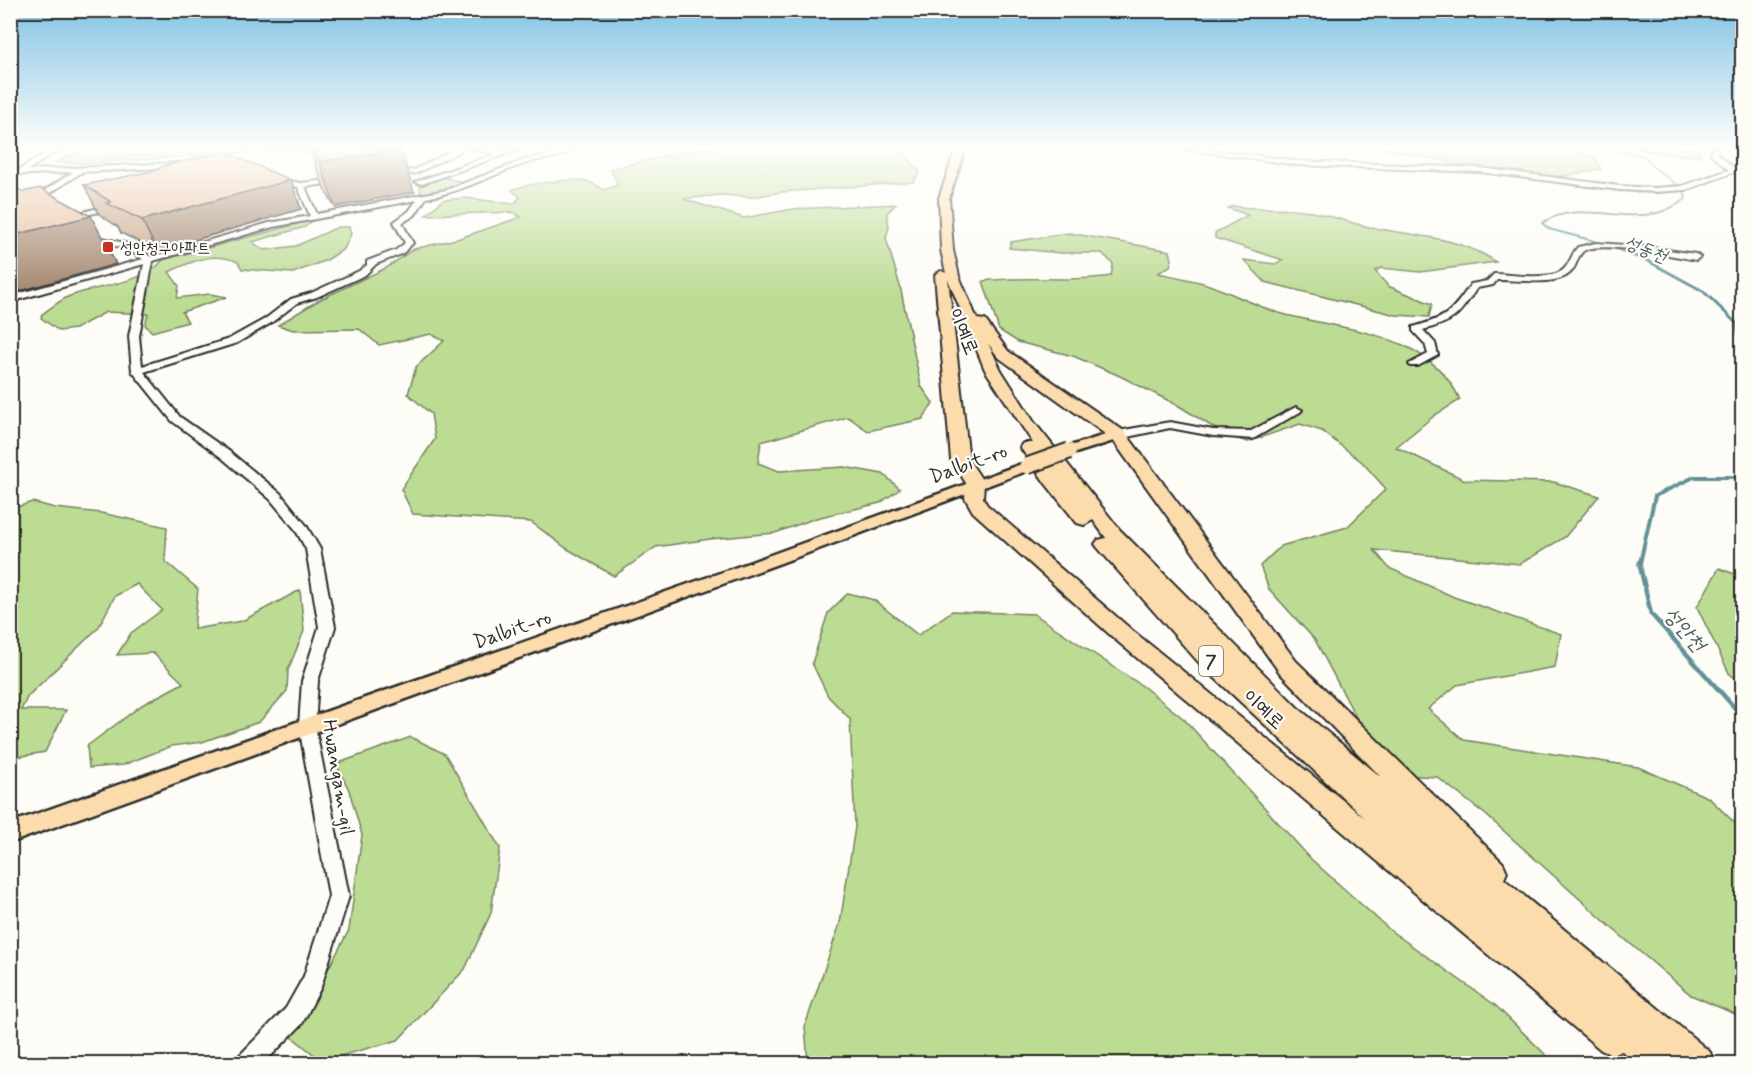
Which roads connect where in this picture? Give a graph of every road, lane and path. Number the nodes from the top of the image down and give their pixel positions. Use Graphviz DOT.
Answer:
graph roads {
  1 [pos="40,198"];
  2 [pos="307,198"];
  3 [pos="411,198"];
  4 [pos="421,198"];
  5 [pos="936,198"];
  6 [pos="944,198"];
  7 [pos="98,199"];
  8 [pos="122,204"];
  9 [pos="76,214"];
  10 [pos="314,216"];
  11 [pos="10,219"];
  12 [pos="54,220"];
  13 [pos="21,221"];
  14 [pos="81,234"];
  15 [pos="1696,257"];
  16 [pos="149,261"];
  17 [pos="947,276"];
  18 [pos="10,299"];
  19 [pos="1414,364"];
  20 [pos="137,371"];
  21 [pos="1296,410"];
  22 [pos="1118,435"];
  23 [pos="975,483"];
  24 [pos="307,726"];
  25 [pos="10,834"];
  26 [pos="1640,1013"];
  27 [pos="247,1064"];
  28 [pos="1642,1064"];
  29 [pos="1661,1064"];
  30 [pos="1698,1064"];
  1 -- 11 [label="street"];
  2 -- 10 [label="street"];
  3 -- 10 [label="street"];
  4 -- 20 [label="street"];
  5 -- 17 [label="highway, 이예로 / 7"];
  6 -- 17 [label="highway, 이예로 / 7"];
  7 -- 9 [label="street"];
  8 -- 9 [label="street"];
  9 -- 12 [label="street"];
  10 -- 16 [label="street"];
  11 -- 13 [label="street"];
  14 -- 16 [label="street"];
  15 -- 19 [label="street"];
  16 -- 18 [label="street"];
  16 -- 20 [label="street"];
  17 -- 22 [label="highway"];
  17 -- 23 [label="highway"];
  17 -- 26 [label="highway, 이예로 / 7"];
  17 -- 29 [label="highway, 이예로 / 7"];
  20 -- 24 [label="street, Hwangam-gil"];
  21 -- 22 [label="street"];
  22 -- 23 [label="main road, Dalbit-ro, bridge"];
  22 -- 26 [label="highway"];
  23 -- 24 [label="main road, Dalbit-ro"];
  23 -- 28 [label="highway"];
  24 -- 25 [label="main road, Dalbit-ro"];
  24 -- 27 [label="street, Hwangam-gil"];
  26 -- 30 [label="highway, 7"];
}
